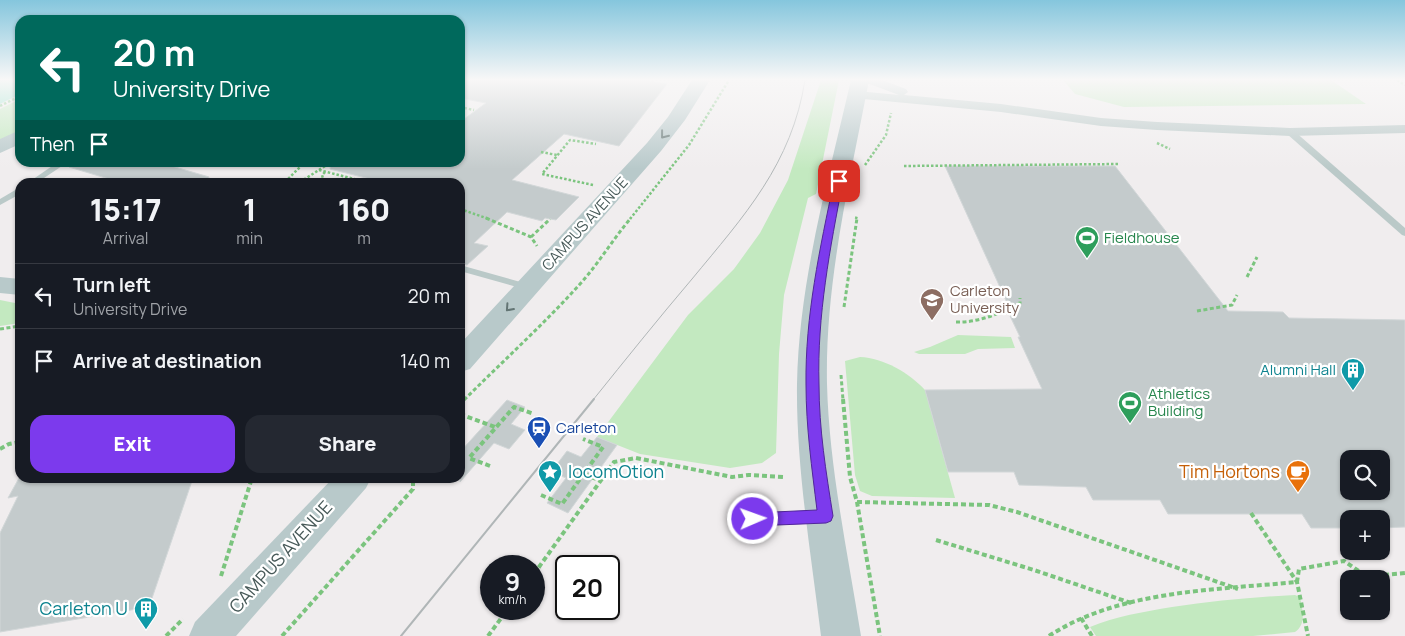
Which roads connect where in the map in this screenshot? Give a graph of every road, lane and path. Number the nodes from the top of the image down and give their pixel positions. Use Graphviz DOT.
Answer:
graph roads {
  1 [pos="682,110"];
  2 [pos="713,110"];
  3 [pos="857,110"];
  4 [pos="892,110"];
  5 [pos="1006,110"];
  6 [pos="1405,129"];
  7 [pos="1290,132"];
  8 [pos="15,139"];
  9 [pos="596,144"];
  10 [pos="0,147"];
  11 [pos="540,152"];
  12 [pos="557,155"];
  13 [pos="1119,164"];
  14 [pos="904,166"];
  15 [pos="56,167"];
  16 [pos="300,167"];
  17 [pos="324,167"];
  18 [pos="319,170"];
  19 [pos="861,171"];
  20 [pos="324,172"];
  21 [pos="39,178"];
  22 [pos="289,178"];
  23 [pos="306,178"];
  24 [pos="323,178"];
  25 [pos="349,178"];
  26 [pos="601,187"];
  27 [pos="15,194"];
  28 [pos="0,204"];
  29 [pos="465,211"];
  30 [pos="857,213"];
  31 [pos="550,219"];
  32 [pos="1405,232"];
  33 [pos="531,237"];
  34 [pos="541,253"];
  35 [pos="1257,257"];
  36 [pos="465,269"];
  37 [pos="1247,278"];
  38 [pos="0,285"];
  39 [pos="15,286"];
  40 [pos="528,287"];
  41 [pos="1237,295"];
  42 [pos="1020,298"];
  43 [pos="1197,311"];
  44 [pos="843,314"];
  45 [pos="956,322"];
  46 [pos="15,327"];
  47 [pos="0,329"];
  48 [pos="465,356"];
  49 [pos="840,367"];
  50 [pos="465,399"];
  51 [pos="534,414"];
  52 [pos="465,416"];
  53 [pos="495,428"];
  54 [pos="583,439"];
  55 [pos="15,443"];
  56 [pos="0,450"];
  57 [pos="490,466"];
  58 [pos="584,474"];
  59 [pos="784,477"];
  60 [pos="601,481"];
  61 [pos="250,483"];
  62 [pos="349,483"];
  63 [pos="413,483"];
  64 [pos="541,495"];
  65 [pos="857,502"];
  66 [pos="1251,513"];
  67 [pos="826,516"];
  68 [pos="736,520"];
  69 [pos="936,540"];
  70 [pos="545,559"];
  71 [pos="1357,570"];
  72 [pos="1405,573"];
  73 [pos="1390,574"];
  74 [pos="220,579"];
  75 [pos="1298,582"];
  76 [pos="1238,589"];
  77 [pos="1132,604"];
  78 [pos="1081,618"];
  79 [pos="500,620"];
  80 [pos="209,636"];
  81 [pos="282,636"];
  82 [pos="488,636"];
  83 [pos="842,636"];
  84 [pos="880,636"];
  85 [pos="1049,636"];
  86 [pos="1092,636"];
  87 [pos="1308,636"];
  1 -- 40 [label="street, CAMPUS AVENUE, one-way"];
  2 -- 50 [label="path"];
  3 -- 67 [label="street"];
  4 -- 19 [label="path"];
  5 -- 7 [label="street"];
  6 -- 7 [label="street"];
  7 -- 32 [label="lane"];
  8 -- 10 [label="street"];
  9 -- 12 [label="path"];
  11 -- 12 [label="path"];
  12 -- 26 [label="path"];
  13 -- 14 [label="path"];
  15 -- 21 [label="lane"];
  16 -- 22 [label="path"];
  17 -- 18 [label="path"];
  18 -- 20 [label="path"];
  18 -- 23 [label="path"];
  20 -- 24 [label="path"];
  20 -- 25 [label="path"];
  27 -- 28 [label="lane"];
  29 -- 33 [label="path"];
  30 -- 44 [label="path"];
  31 -- 33 [label="path"];
  33 -- 34 [label="path"];
  35 -- 37 [label="path"];
  36 -- 40 [label="lane"];
  38 -- 39 [label="street"];
  40 -- 48 [label="street, CAMPUS AVENUE, one-way"];
  41 -- 43 [label="path"];
  42 -- 45 [label="path"];
  46 -- 47 [label="path"];
  49 -- 65 [label="path"];
  51 -- 53 [label="path"];
  52 -- 53 [label="path"];
  53 -- 57 [label="path"];
  54 -- 58 [label="path"];
  55 -- 56 [label="path"];
  58 -- 60 [label="path"];
  58 -- 64 [label="path"];
  59 -- 60 [label="path"];
  60 -- 70 [label="path"];
  61 -- 74 [label="path"];
  62 -- 80 [label="street, CAMPUS AVENUE"];
  63 -- 81 [label="path"];
  65 -- 76 [label="path"];
  65 -- 84 [label="path"];
  66 -- 75 [label="path"];
  67 -- 68 [label="lane"];
  67 -- 83 [label="street"];
  69 -- 77 [label="path"];
  71 -- 75 [label="path"];
  72 -- 73 [label="path"];
  75 -- 76 [label="path"];
  75 -- 87 [label="path"];
  76 -- 77 [label="path"];
  77 -- 78 [label="path"];
  78 -- 85 [label="path"];
  78 -- 86 [label="path"];
  79 -- 82 [label="path"];
}
